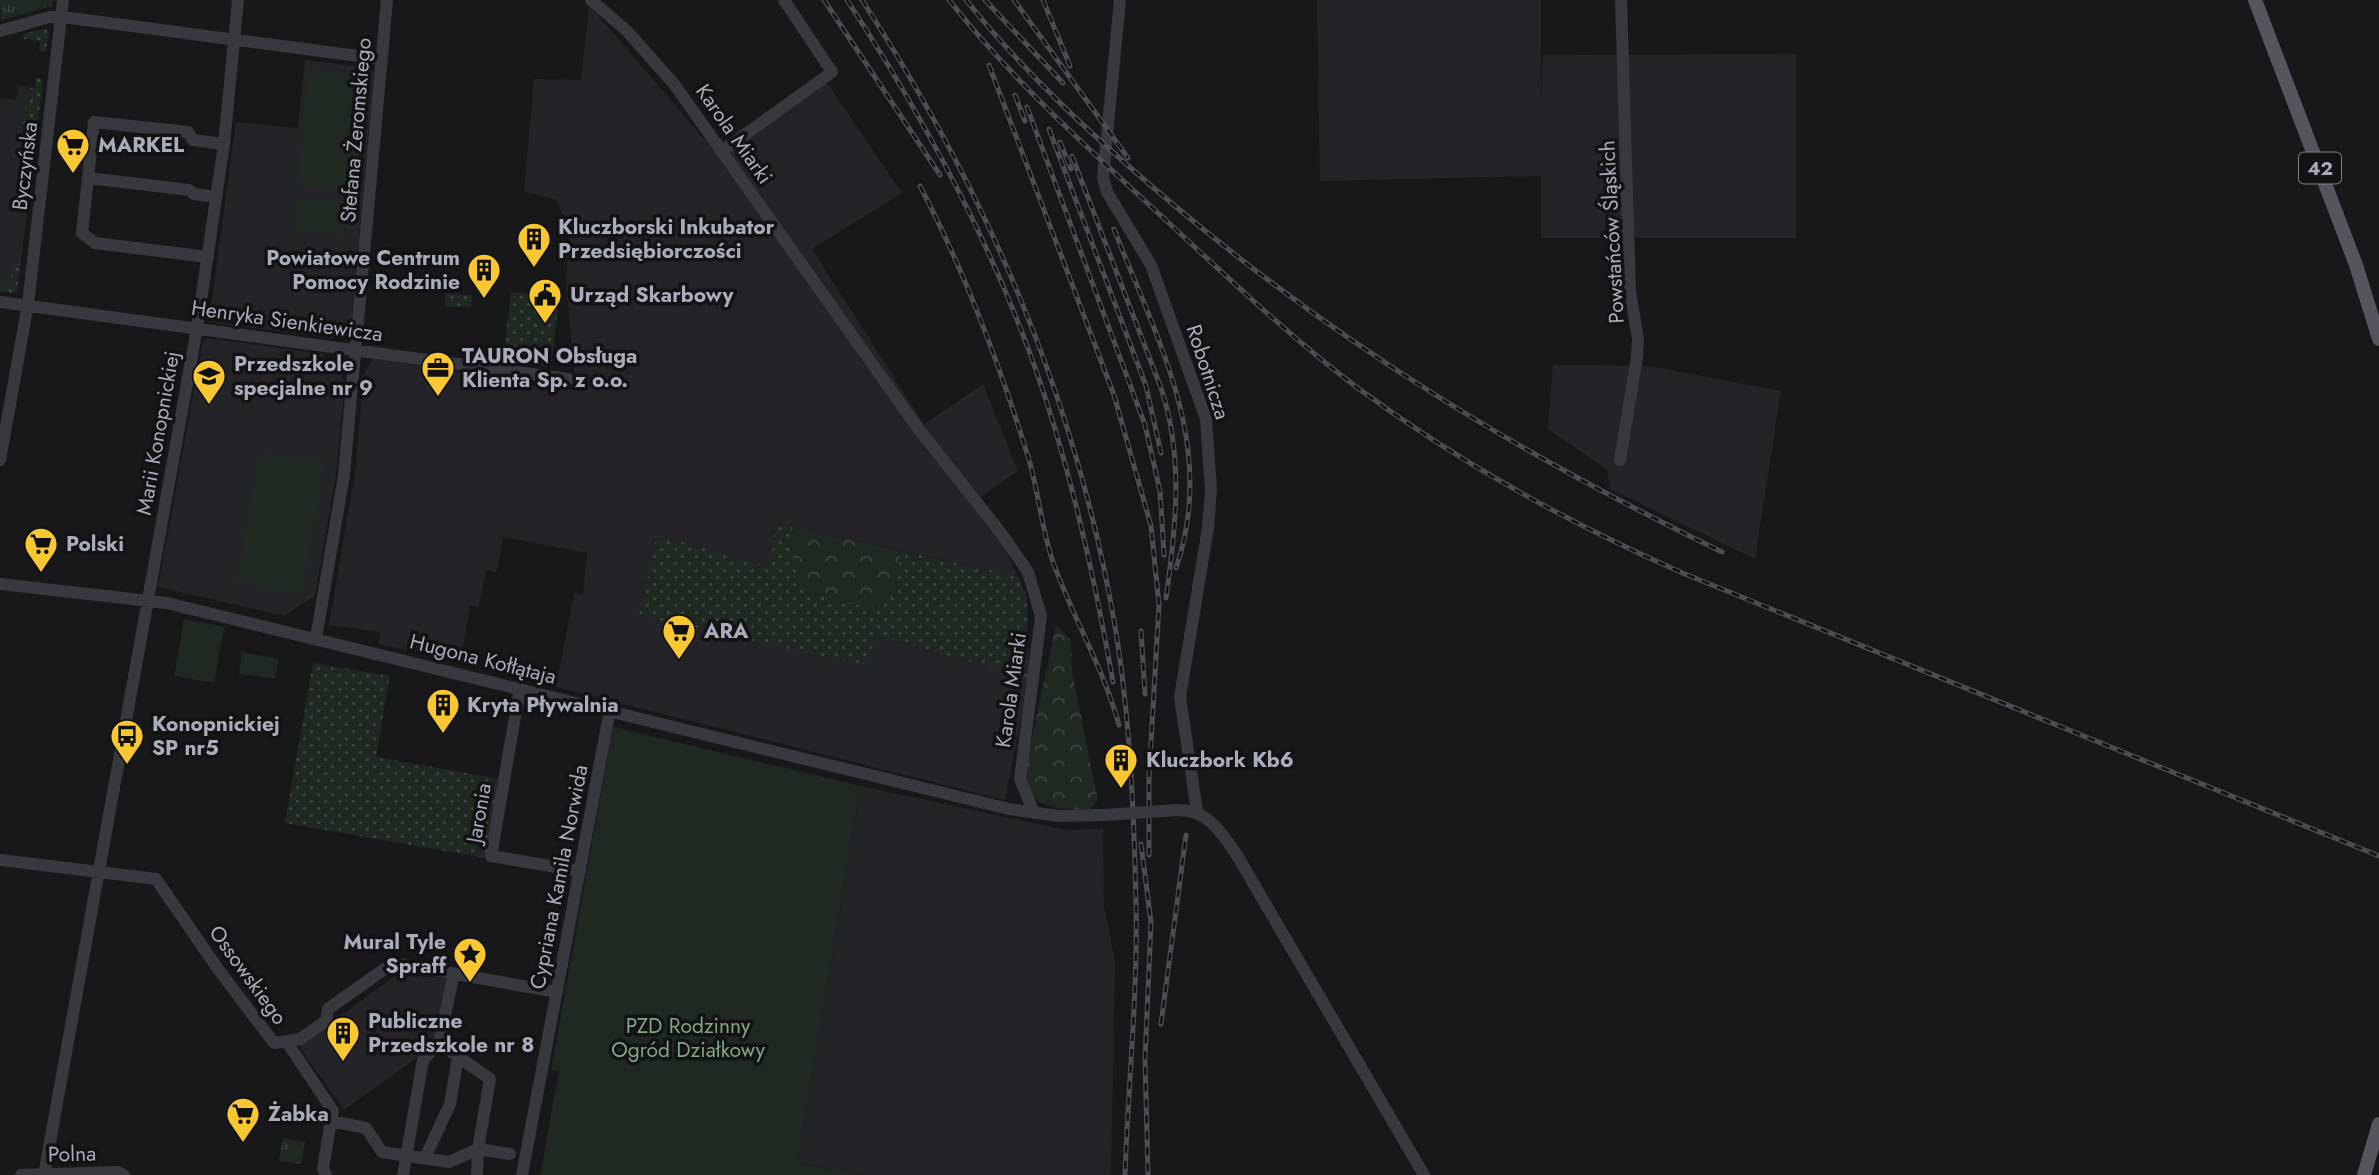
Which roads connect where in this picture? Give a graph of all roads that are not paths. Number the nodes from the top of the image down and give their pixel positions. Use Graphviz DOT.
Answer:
graph roads {
  1 [pos="62,0"];
  2 [pos="238,0"];
  3 [pos="387,0"];
  4 [pos="591,0"];
  5 [pos="784,0"];
  6 [pos="1120,0"];
  7 [pos="1621,0"];
  8 [pos="2255,0"];
  9 [pos="61,18"];
  10 [pos="0,31"];
  11 [pos="235,40"];
  12 [pos="382,59"];
  13 [pos="224,144"];
  14 [pos="722,151"];
  15 [pos="88,178"];
  16 [pos="216,197"];
  17 [pos="208,257"];
  18 [pos="0,302"];
  19 [pos="28,304"];
  20 [pos="197,328"];
  21 [pos="2379,339"];
  22 [pos="356,350"];
  23 [pos="568,379"];
  24 [pos="0,460"];
  25 [pos="1620,460"];
  26 [pos="0,584"];
  27 [pos="148,600"];
  28 [pos="316,638"];
  29 [pos="520,688"];
  30 [pos="610,710"];
  31 [pos="1197,811"];
  32 [pos="1034,813"];
  33 [pos="0,860"];
  34 [pos="100,870"];
  35 [pos="580,871"];
  36 [pos="454,973"];
  37 [pos="557,992"];
  38 [pos="286,1041"];
  39 [pos="439,1043"];
  40 [pos="458,1057"];
  41 [pos="331,1121"];
  42 [pos="2379,1124"];
  43 [pos="478,1149"];
  44 [pos="510,1154"];
  45 [pos="406,1156"];
  46 [pos="425,1158"];
  47 [pos="44,1174"];
  48 [pos="21,1175"];
  49 [pos="124,1175"];
  50 [pos="327,1175"];
  51 [pos="402,1175"];
  52 [pos="477,1175"];
  53 [pos="522,1175"];
  54 [pos="1424,1175"];
  55 [pos="2364,1175"];
  1 -- 9 [label="street, Byczyńska"];
  2 -- 11 [label="street, Marii Konopnickiej"];
  3 -- 12 [label="street, Stefana Żeromskiego"];
  4 -- 14 [label="street, Karola Miarki"];
  5 -- 14 [label="street"];
  6 -- 31 [label="street, Robotnicza"];
  7 -- 25 [label="street, Powstańców Śląskich"];
  8 -- 21 [label="main road, 42"];
  9 -- 10 [label="street"];
  9 -- 11 [label="street"];
  9 -- 19 [label="street, Byczyńska"];
  11 -- 12 [label="street"];
  11 -- 13 [label="street, Marii Konopnickiej"];
  12 -- 22 [label="street, Stefana Żeromskiego"];
  13 -- 15 [label="street"];
  13 -- 16 [label="street, Marii Konopnickiej"];
  14 -- 32 [label="street, Karola Miarki"];
  15 -- 16 [label="street"];
  15 -- 17 [label="street"];
  16 -- 17 [label="street, Marii Konopnickiej"];
  17 -- 20 [label="street, Marii Konopnickiej"];
  18 -- 19 [label="street, Henryka Sienkiewicza"];
  19 -- 20 [label="street, Henryka Sienkiewicza"];
  19 -- 24 [label="street, Byczyńska"];
  20 -- 22 [label="street, Henryka Sienkiewicza"];
  20 -- 27 [label="street, Marii Konopnickiej"];
  22 -- 23 [label="street, Henryka Sienkiewicza"];
  22 -- 28 [label="street, Stefana Żeromskiego"];
  26 -- 27 [label="street, Hugona Kołłątaja"];
  27 -- 28 [label="street, Hugona Kołłątaja"];
  27 -- 34 [label="street, Marii Konopnickiej"];
  28 -- 29 [label="street, Hugona Kołłątaja"];
  29 -- 30 [label="street, Hugona Kołłątaja"];
  29 -- 35 [label="street, Jaronia"];
  30 -- 32 [label="street, Hugona Kołłątaja"];
  30 -- 35 [label="street, Cypriana Kamila Norwida"];
  31 -- 32 [label="street, bridge"];
  31 -- 54 [label="street"];
  33 -- 34 [label="street"];
  34 -- 38 [label="street, Ossowskiego"];
  34 -- 47 [label="street"];
  35 -- 37 [label="street, Cypriana Kamila Norwida"];
  36 -- 37 [label="street, Ossowskiego"];
  36 -- 38 [label="street, Ossowskiego"];
  36 -- 39 [label="street"];
  37 -- 53 [label="street, Cypriana Kamila Norwida"];
  38 -- 41 [label="street"];
  39 -- 40 [label="street"];
  39 -- 45 [label="street"];
  40 -- 43 [label="street"];
  40 -- 46 [label="street"];
  41 -- 45 [label="street"];
  41 -- 50 [label="street"];
  42 -- 55 [label="main road"];
  43 -- 44 [label="street"];
  43 -- 46 [label="street"];
  43 -- 52 [label="street"];
  45 -- 46 [label="street"];
  45 -- 51 [label="street"];
  47 -- 48 [label="street, Polna"];
  47 -- 49 [label="street, Polna"];
}
